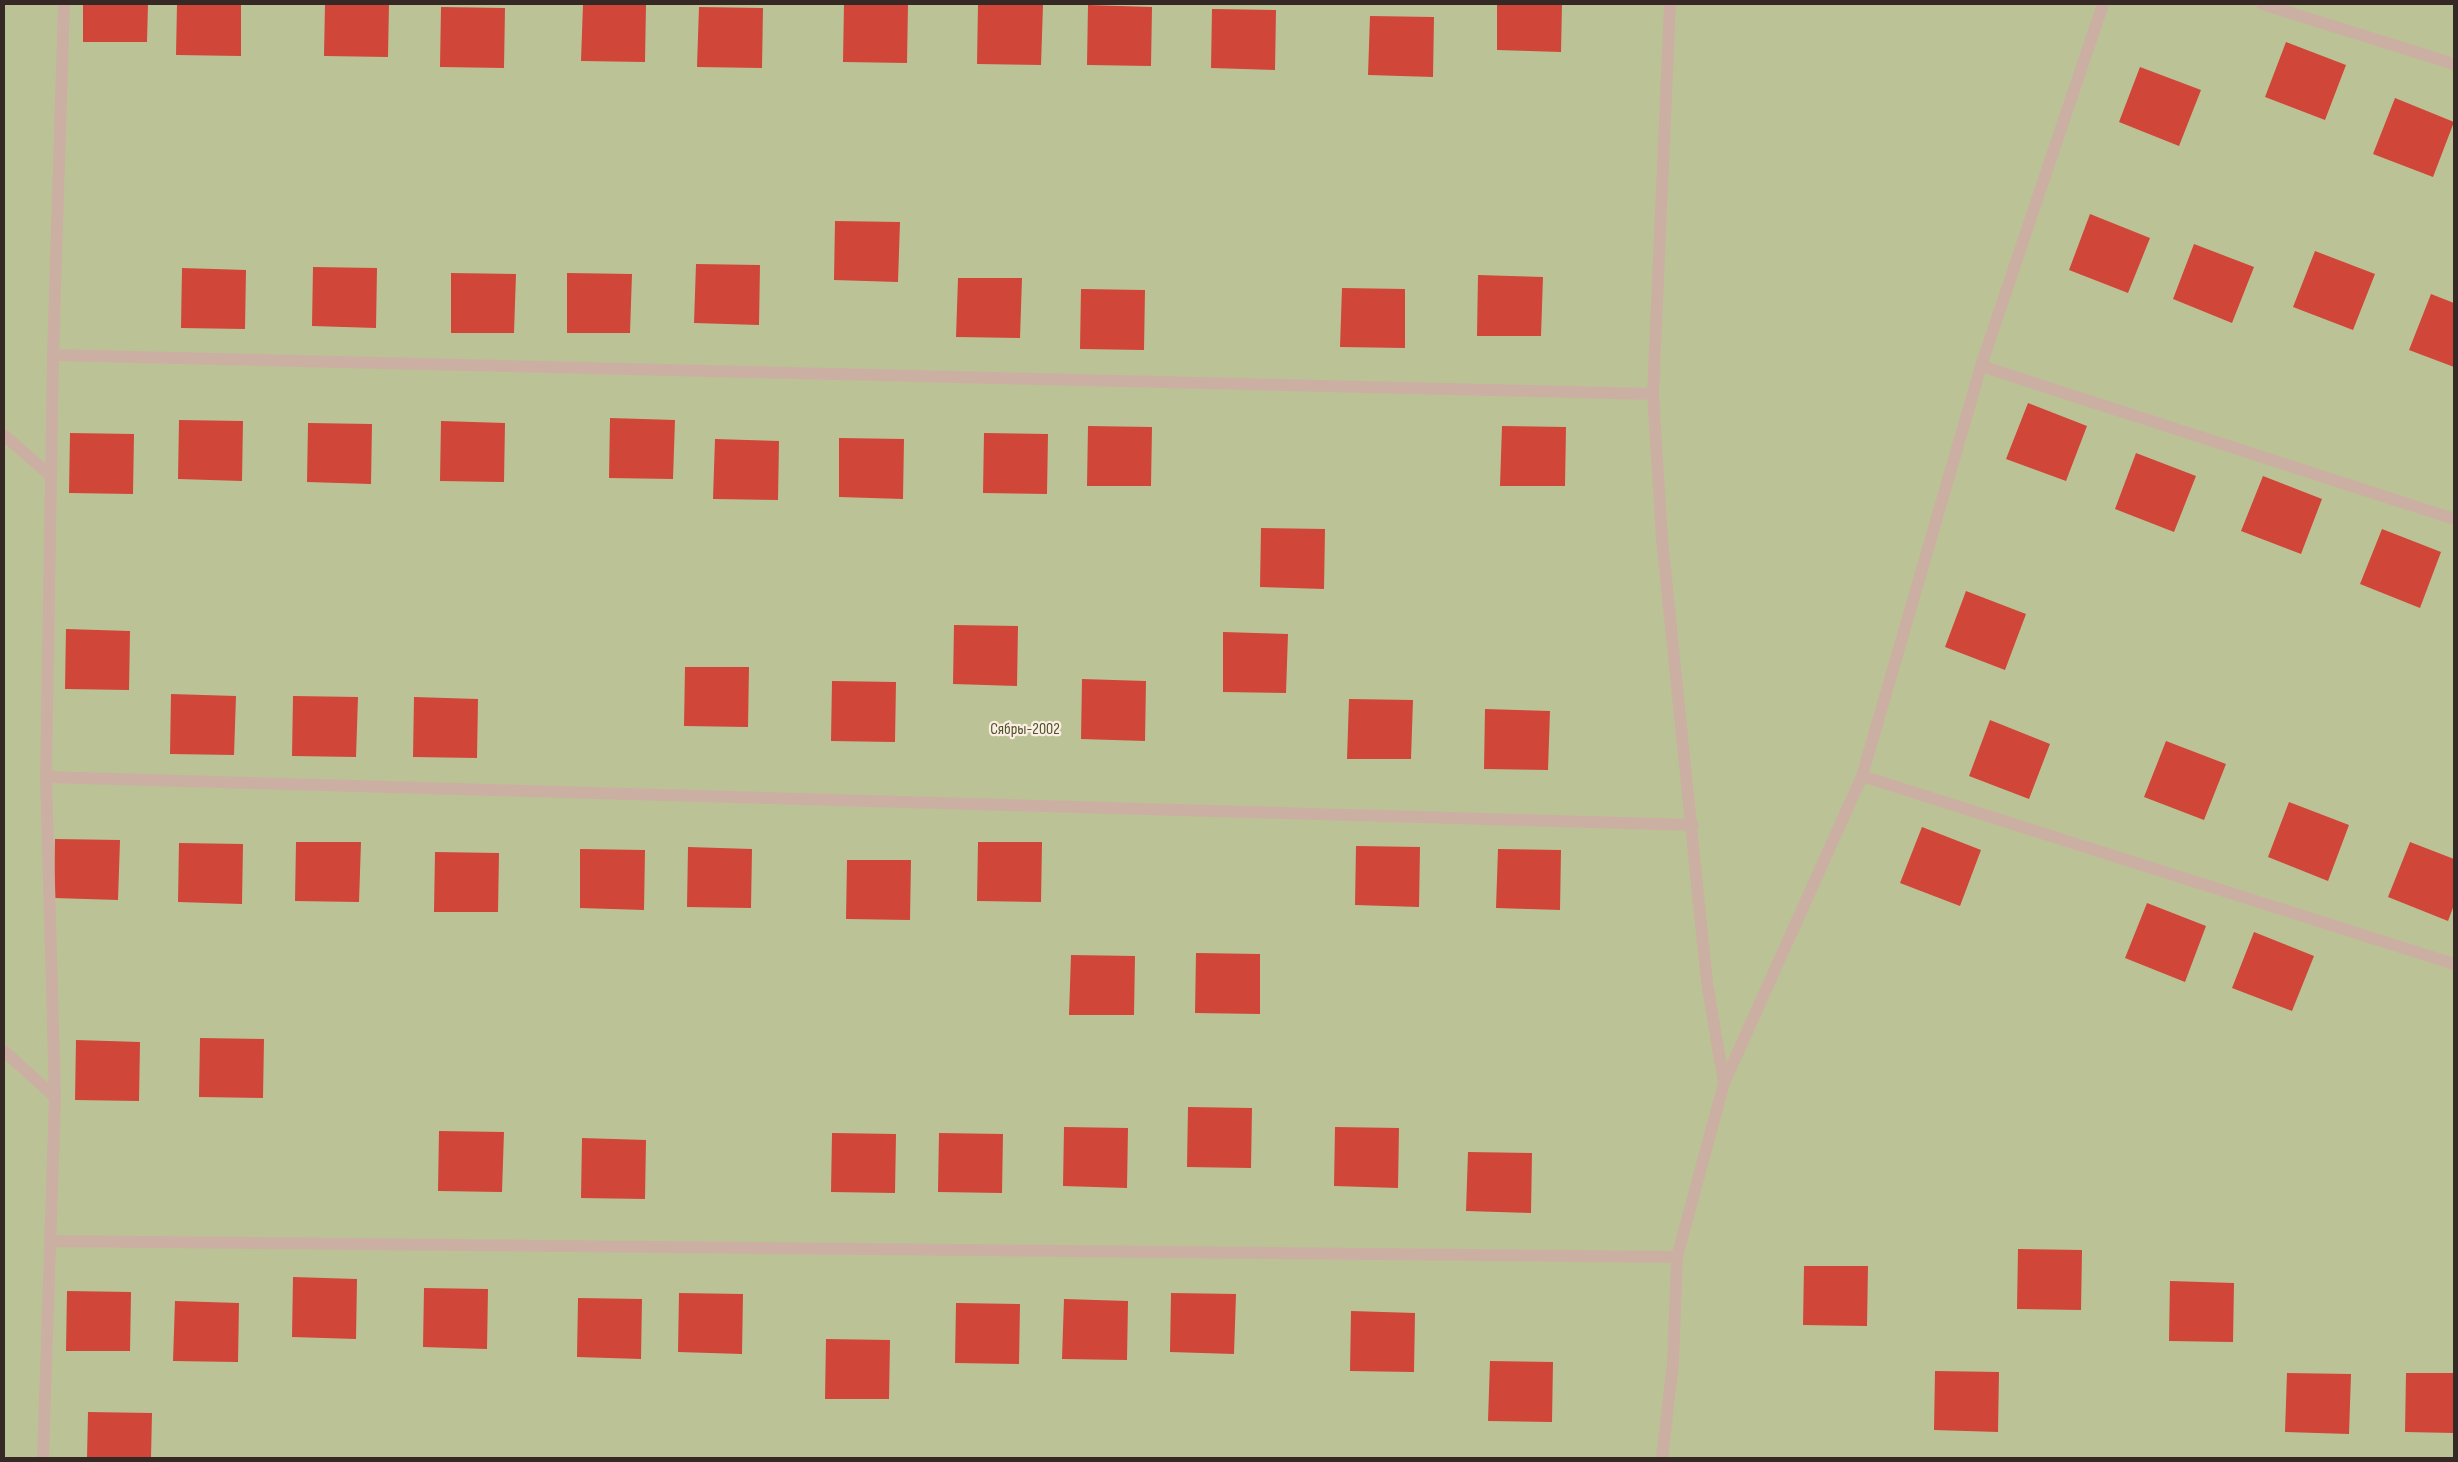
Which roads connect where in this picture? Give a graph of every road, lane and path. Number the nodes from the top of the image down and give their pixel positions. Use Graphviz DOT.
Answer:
graph roads {
  1 [pos="64,4"];
  2 [pos="1670,4"];
  3 [pos="2103,4"];
  4 [pos="2262,4"];
  5 [pos="2454,64"];
  6 [pos="53,355"];
  7 [pos="1981,366"];
  8 [pos="1653,394"];
  9 [pos="4,435"];
  10 [pos="51,476"];
  11 [pos="2454,519"];
  12 [pos="1862,776"];
  13 [pos="46,777"];
  14 [pos="1693,824"];
  15 [pos="2454,964"];
  16 [pos="4,1050"];
  17 [pos="1724,1083"];
  18 [pos="55,1097"];
  19 [pos="51,1241"];
  20 [pos="1677,1257"];
  21 [pos="43,1458"];
  22 [pos="1662,1458"];
  1 -- 6 [label="lane"];
  2 -- 8 [label="lane"];
  3 -- 7 [label="lane"];
  4 -- 5 [label="lane"];
  6 -- 8 [label="lane"];
  6 -- 10 [label="lane"];
  7 -- 11 [label="lane"];
  7 -- 12 [label="lane"];
  8 -- 14 [label="lane"];
  9 -- 10 [label="lane"];
  10 -- 13 [label="lane"];
  12 -- 15 [label="lane"];
  12 -- 17 [label="lane"];
  13 -- 14 [label="lane"];
  13 -- 18 [label="lane"];
  14 -- 17 [label="lane"];
  16 -- 18 [label="lane"];
  17 -- 20 [label="lane"];
  18 -- 19 [label="lane"];
  19 -- 20 [label="lane"];
  19 -- 21 [label="lane"];
  20 -- 22 [label="lane"];
}
